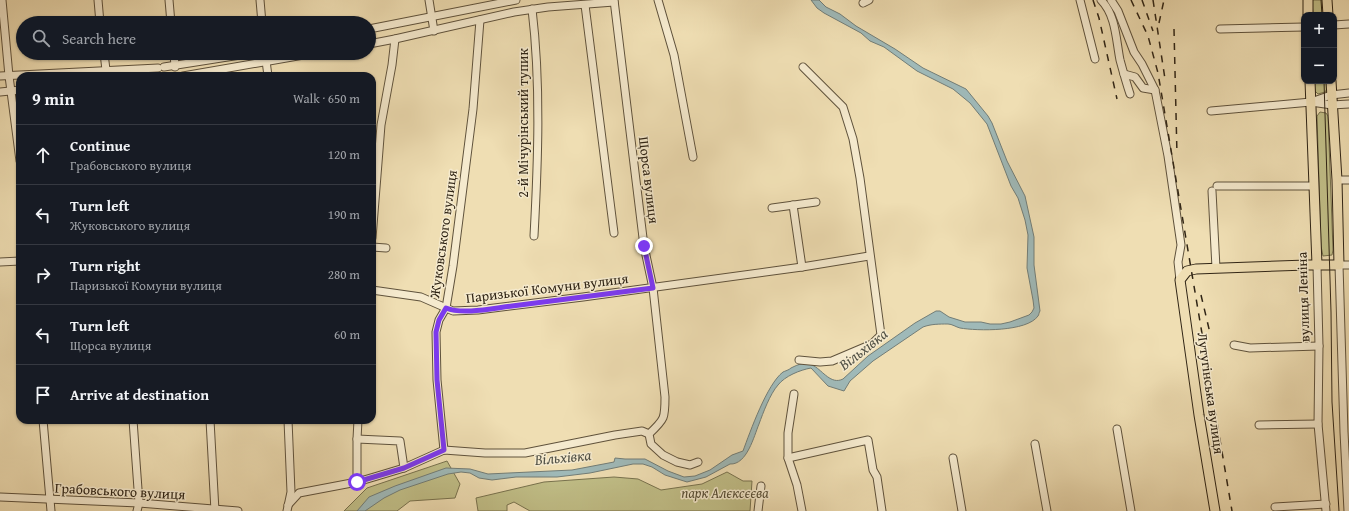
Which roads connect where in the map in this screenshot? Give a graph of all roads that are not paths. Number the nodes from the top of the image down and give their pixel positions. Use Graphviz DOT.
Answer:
graph roads {
  1 [pos="2,0"];
  2 [pos="98,0"];
  3 [pos="169,0"];
  4 [pos="260,0"];
  5 [pos="429,0"];
  6 [pos="516,0"];
  7 [pos="658,0"];
  8 [pos="1080,0"];
  9 [pos="1101,0"];
  10 [pos="1111,0"];
  11 [pos="1308,0"];
  12 [pos="1327,0"];
  13 [pos="614,1"];
  14 [pos="585,5"];
  15 [pos="532,9"];
  16 [pos="1308,12"];
  17 [pos="1328,12"];
  18 [pos="99,16"];
  19 [pos="170,16"];
  20 [pos="261,16"];
  21 [pos="431,17"];
  22 [pos="480,20"];
  23 [pos="1349,24"];
  24 [pos="1337,25"];
  25 [pos="1301,27"];
  26 [pos="376,28"];
  27 [pos="1220,30"];
  28 [pos="434,31"];
  29 [pos="395,39"];
  30 [pos="376,43"];
  31 [pos="1095,59"];
  32 [pos="105,60"];
  33 [pos="174,60"];
  34 [pos="214,60"];
  35 [pos="273,60"];
  36 [pos="267,61"];
  37 [pos="175,67"];
  38 [pos="803,67"];
  39 [pos="106,70"];
  40 [pos="83,72"];
  41 [pos="205,72"];
  42 [pos="268,72"];
  43 [pos="1124,74"];
  44 [pos="0,76"];
  45 [pos="9,76"];
  46 [pos="16,76"];
  47 [pos="1310,84"];
  48 [pos="1331,84"];
  49 [pos="16,90"];
  50 [pos="1155,90"];
  51 [pos="12,91"];
  52 [pos="0,92"];
  53 [pos="1130,94"];
  54 [pos="1349,94"];
  55 [pos="1331,95"];
  56 [pos="1311,102"];
  57 [pos="1349,104"];
  58 [pos="1332,105"];
  59 [pos="1211,111"];
  60 [pos="16,126"];
  61 [pos="693,157"];
  62 [pos="1337,180"];
  63 [pos="1349,180"];
  64 [pos="1314,186"];
  65 [pos="376,188"];
  66 [pos="816,202"];
  67 [pos="793,205"];
  68 [pos="772,208"];
  69 [pos="614,233"];
  70 [pos="534,236"];
  71 [pos="376,247"];
  72 [pos="386,248"];
  73 [pos="869,256"];
  74 [pos="16,261"];
  75 [pos="0,262"];
  76 [pos="1316,265"];
  77 [pos="1344,265"];
  78 [pos="802,267"];
  79 [pos="1216,268"];
  80 [pos="1180,280"];
  81 [pos="653,288"];
  82 [pos="376,291"];
  83 [pos="446,308"];
  84 [pos="1346,342"];
  85 [pos="1234,346"];
  86 [pos="1319,346"];
  87 [pos="799,360"];
  88 [pos="794,394"];
  89 [pos="1346,421"];
  90 [pos="43,424"];
  91 [pos="134,424"];
  92 [pos="210,424"];
  93 [pos="288,424"];
  94 [pos="358,424"];
  95 [pos="1318,424"];
  96 [pos="1258,425"];
  97 [pos="1117,429"];
  98 [pos="649,434"];
  99 [pos="357,439"];
  100 [pos="1035,444"];
  101 [pos="444,450"];
  102 [pos="788,458"];
  103 [pos="954,458"];
  104 [pos="698,462"];
  105 [pos="404,468"];
  106 [pos="357,482"];
  107 [pos="762,486"];
  108 [pos="0,496"];
  109 [pos="1348,498"];
  110 [pos="49,500"];
  111 [pos="139,503"];
  112 [pos="1275,507"];
  113 [pos="287,508"];
  114 [pos="1326,508"];
  115 [pos="215,510"];
  116 [pos="51,511"];
  117 [pos="138,511"];
  118 [pos="238,511"];
  119 [pos="758,511"];
  120 [pos="802,511"];
  121 [pos="882,511"];
  122 [pos="962,511"];
  123 [pos="1047,511"];
  124 [pos="1131,511"];
  125 [pos="1215,511"];
  126 [pos="1348,511"];
  1 -- 45 [label="street"];
  2 -- 18 [label="street"];
  3 -- 19 [label="street"];
  4 -- 20 [label="street"];
  5 -- 21 [label="street"];
  6 -- 21 [label="street"];
  7 -- 61 [label="street"];
  8 -- 31 [label="street"];
  9 -- 43 [label="street"];
  10 -- 50 [label="street"];
  11 -- 16 [label="main road"];
  12 -- 17 [label="main road"];
  13 -- 14 [label="street"];
  13 -- 81 [label="street, Щорса вулиця"];
  14 -- 15 [label="street"];
  14 -- 69 [label="street"];
  15 -- 22 [label="street"];
  15 -- 70 [label="street, 2-й Мічурінський тупик"];
  21 -- 26 [label="street"];
  21 -- 28 [label="street"];
  22 -- 28 [label="street"];
  22 -- 83 [label="street, Жуковського вулиця"];
  23 -- 24 [label="street"];
  25 -- 27 [label="street"];
  28 -- 29 [label="street"];
  29 -- 30 [label="street"];
  29 -- 65 [label="street"];
  32 -- 39 [label="street"];
  33 -- 37 [label="street"];
  34 -- 37 [label="street"];
  35 -- 36 [label="street"];
  36 -- 41 [label="street"];
  36 -- 42 [label="street"];
  37 -- 39 [label="street"];
  38 -- 73 [label="street"];
  39 -- 40 [label="street"];
  43 -- 50 [label="street"];
  43 -- 53 [label="street"];
  44 -- 45 [label="street"];
  45 -- 46 [label="street"];
  45 -- 51 [label="street"];
  47 -- 56 [label="main road, вулиця Леніна"];
  48 -- 55 [label="main road"];
  49 -- 51 [label="street"];
  50 -- 80 [label="street"];
  51 -- 52 [label="street"];
  51 -- 60 [label="street"];
  54 -- 55 [label="street"];
  55 -- 56 [label="street"];
  55 -- 58 [label="main road"];
  56 -- 58 [label="street"];
  56 -- 59 [label="street"];
  56 -- 64 [label="main road, вулиця Леніна"];
  57 -- 58 [label="street"];
  58 -- 62 [label="main road"];
  62 -- 63 [label="street"];
  62 -- 77 [label="main road"];
  64 -- 76 [label="main road, вулиця Леніна"];
  64 -- 79 [label="street"];
  66 -- 67 [label="street"];
  67 -- 68 [label="street"];
  67 -- 78 [label="street"];
  71 -- 72 [label="street"];
  73 -- 78 [label="street, Паризької Комуни вулиця"];
  73 -- 87 [label="street"];
  74 -- 75 [label="street"];
  76 -- 77 [label="main road"];
  76 -- 79 [label="main road"];
  76 -- 86 [label="street, вулиця Леніна"];
  77 -- 84 [label="street"];
  78 -- 81 [label="street, Паризької Комуни вулиця"];
  79 -- 80 [label="main road"];
  80 -- 125 [label="main road, Лутугінська вулиця"];
  81 -- 83 [label="street, Паризької Комуни вулиця"];
  81 -- 98 [label="street, Щорса вулиця"];
  82 -- 83 [label="street, Паризької Комуни вулиця"];
  83 -- 101 [label="street, Жуковського вулиця"];
  84 -- 89 [label="street"];
  85 -- 86 [label="street"];
  86 -- 95 [label="street, вулиця Леніна"];
  88 -- 102 [label="street"];
  89 -- 109 [label="street"];
  90 -- 110 [label="street"];
  91 -- 111 [label="street"];
  92 -- 115 [label="street"];
  93 -- 113 [label="street"];
  94 -- 99 [label="street"];
  95 -- 96 [label="street"];
  95 -- 114 [label="street, вулиця Леніна"];
  97 -- 124 [label="street"];
  98 -- 101 [label="street"];
  98 -- 104 [label="street"];
  99 -- 105 [label="street"];
  99 -- 106 [label="street"];
  100 -- 123 [label="street"];
  101 -- 105 [label="street"];
  102 -- 120 [label="street"];
  102 -- 121 [label="street"];
  103 -- 122 [label="street"];
  105 -- 106 [label="street"];
  106 -- 113 [label="street"];
  107 -- 119 [label="street"];
  108 -- 110 [label="street, Грабовського вулиця"];
  109 -- 126 [label="street"];
  110 -- 111 [label="street, Грабовського вулиця"];
  110 -- 116 [label="street"];
  111 -- 115 [label="street, Грабовського вулиця"];
  111 -- 117 [label="street"];
  112 -- 114 [label="street"];
  115 -- 118 [label="street, Грабовського вулиця"];
}
